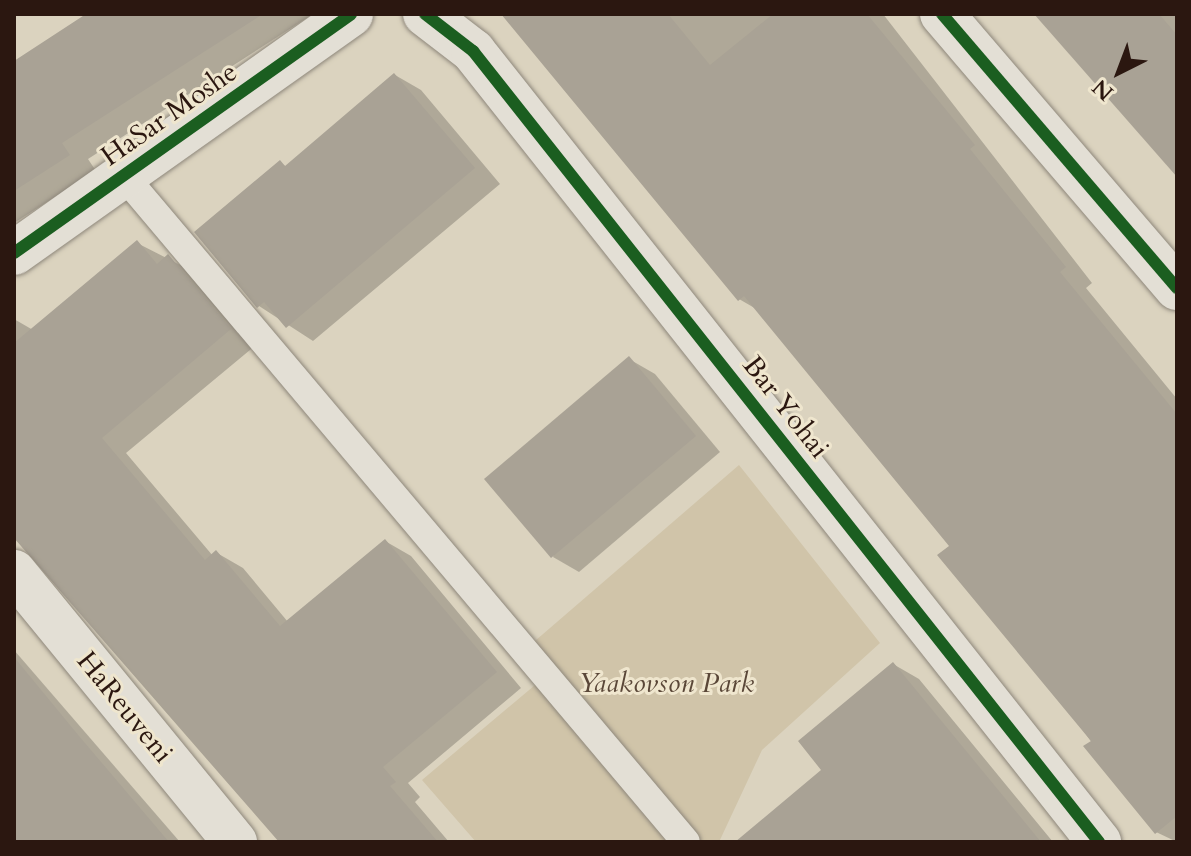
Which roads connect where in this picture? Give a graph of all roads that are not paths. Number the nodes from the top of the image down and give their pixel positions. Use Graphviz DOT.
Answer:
graph roads {
  1 [pos="351,14"];
  2 [pos="425,14"];
  3 [pos="942,14"];
  4 [pos="124,176"];
  5 [pos="14,253"];
  6 [pos="1177,288"];
  7 [pos="14,572"];
  8 [pos="235,842"];
  9 [pos="686,842"];
  10 [pos="1099,842"];
  1 -- 4 [label="street, HaSar Moshe"];
  2 -- 10 [label="street, Bar Yohai"];
  3 -- 6 [label="street"];
  4 -- 5 [label="street, HaSar Moshe"];
  4 -- 9 [label="lane"];
  7 -- 8 [label="street, HaReuveni"];
}
